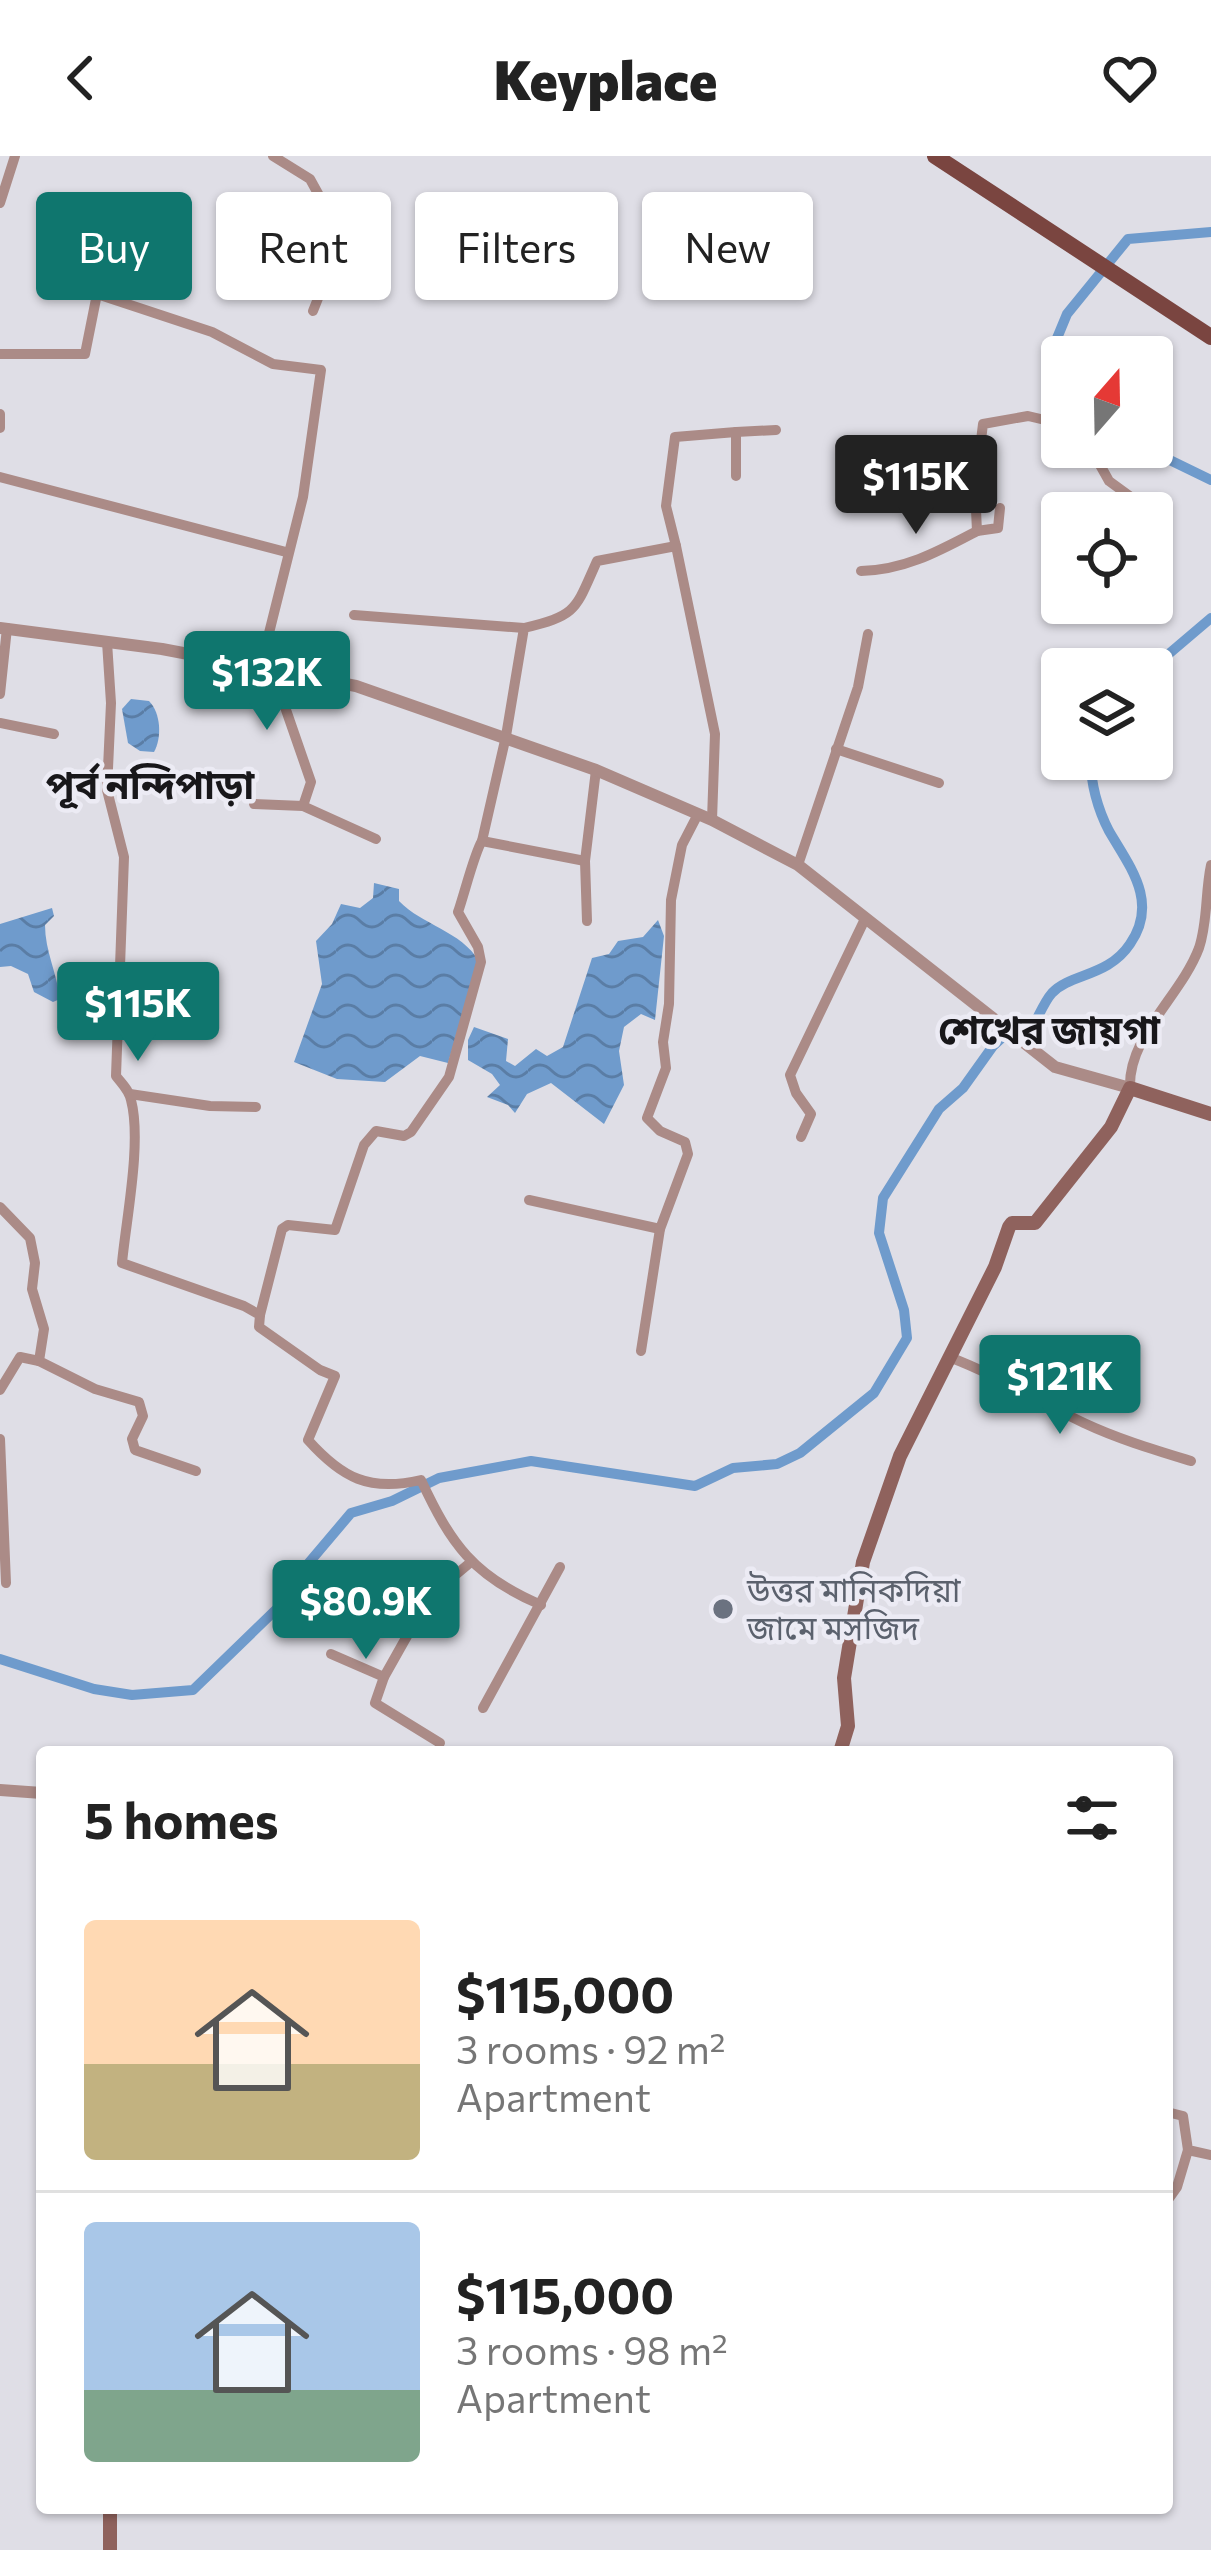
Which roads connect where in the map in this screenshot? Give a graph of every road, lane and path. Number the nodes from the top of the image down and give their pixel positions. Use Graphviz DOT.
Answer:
graph roads {
  1 [pos="15,156"];
  2 [pos="273,156"];
  3 [pos="935,156"];
  4 [pos="317,192"];
  5 [pos="0,202"];
  6 [pos="317,300"];
  7 [pos="313,311"];
  8 [pos="1211,337"];
  9 [pos="0,354"];
  10 [pos="0,414"];
  11 [pos="1041,419"];
  12 [pos="0,428"];
  13 [pos="776,430"];
  14 [pos="736,433"];
  15 [pos="1102,468"];
  16 [pos="736,476"];
  17 [pos="0,477"];
  18 [pos="1124,492"];
  19 [pos="1000,508"];
  20 [pos="977,531"];
  21 [pos="676,547"];
  22 [pos="286,552"];
  23 [pos="862,571"];
  24 [pos="354,615"];
  25 [pos="4,628"];
  26 [pos="524,628"];
  27 [pos="868,634"];
  28 [pos="107,642"];
  29 [pos="260,665"];
  30 [pos="284,670"];
  31 [pos="0,694"];
  32 [pos="0,723"];
  33 [pos="54,734"];
  34 [pos="506,736"];
  35 [pos="836,749"];
  36 [pos="596,770"];
  37 [pos="939,783"];
  38 [pos="254,804"];
  39 [pos="303,806"];
  40 [pos="697,816"];
  41 [pos="712,820"];
  42 [pos="376,839"];
  43 [pos="482,841"];
  44 [pos="585,861"];
  45 [pos="1211,865"];
  46 [pos="798,866"];
  47 [pos="865,919"];
  48 [pos="587,921"];
  49 [pos="1130,1088"];
  50 [pos="130,1094"];
  51 [pos="256,1107"];
  52 [pos="1211,1114"];
  53 [pos="801,1136"];
  54 [pos="530,1200"];
  55 [pos="0,1207"];
  56 [pos="660,1229"];
  57 [pos="260,1315"];
  58 [pos="641,1351"];
  59 [pos="949,1357"];
  60 [pos="39,1361"];
  61 [pos="0,1390"];
  62 [pos="0,1439"];
  63 [pos="1191,1461"];
  64 [pos="196,1471"];
  65 [pos="471,1562"];
  66 [pos="560,1567"];
  67 [pos="6,1582"];
  68 [pos="541,1605"];
  69 [pos="331,1654"];
  70 [pos="384,1677"];
  71 [pos="483,1708"];
  72 [pos="440,1743"];
  73 [pos="842,1746"];
  74 [pos="0,1790"];
  75 [pos="36,1792"];
  76 [pos="1173,2114"];
  77 [pos="1188,2150"];
  78 [pos="1211,2155"];
  79 [pos="1173,2193"];
  80 [pos="110,2514"];
  81 [pos="110,2550"];
  1 -- 5 [label="street"];
  2 -- 4 [label="street"];
  3 -- 8 [label="main road"];
  6 -- 7 [label="street"];
  9 -- 22 [label="street"];
  10 -- 12 [label="street"];
  11 -- 20 [label="street"];
  13 -- 14 [label="street"];
  14 -- 16 [label="street"];
  14 -- 21 [label="street"];
  15 -- 18 [label="street"];
  17 -- 22 [label="street"];
  19 -- 20 [label="street"];
  20 -- 23 [label="street"];
  21 -- 26 [label="street"];
  21 -- 41 [label="street"];
  22 -- 29 [label="street"];
  24 -- 26 [label="street"];
  25 -- 28 [label="street"];
  25 -- 31 [label="street"];
  26 -- 34 [label="street"];
  27 -- 35 [label="street"];
  28 -- 29 [label="street"];
  28 -- 50 [label="street"];
  29 -- 30 [label="street"];
  30 -- 34 [label="street"];
  30 -- 39 [label="street"];
  32 -- 33 [label="street"];
  34 -- 36 [label="street"];
  34 -- 43 [label="street"];
  35 -- 37 [label="street"];
  35 -- 46 [label="street"];
  36 -- 40 [label="street"];
  36 -- 44 [label="street"];
  38 -- 39 [label="street"];
  39 -- 42 [label="street"];
  40 -- 41 [label="street"];
  40 -- 56 [label="street"];
  41 -- 46 [label="street"];
  43 -- 44 [label="street"];
  43 -- 57 [label="street"];
  44 -- 48 [label="street"];
  45 -- 49 [label="street"];
  46 -- 47 [label="street"];
  47 -- 49 [label="street"];
  47 -- 53 [label="street"];
  49 -- 52 [label="main road"];
  49 -- 59 [label="main road"];
  50 -- 51 [label="street"];
  50 -- 57 [label="street"];
  54 -- 56 [label="street"];
  55 -- 60 [label="street"];
  56 -- 58 [label="street"];
  57 -- 65 [label="street"];
  59 -- 63 [label="street"];
  59 -- 73 [label="main road"];
  60 -- 61 [label="street"];
  60 -- 64 [label="street"];
  62 -- 67 [label="street"];
  65 -- 68 [label="street"];
  65 -- 70 [label="street"];
  66 -- 68 [label="street"];
  68 -- 71 [label="street"];
  69 -- 70 [label="street"];
  70 -- 72 [label="street"];
  74 -- 75 [label="street"];
  76 -- 77 [label="street"];
  77 -- 78 [label="street"];
  77 -- 79 [label="street"];
  80 -- 81 [label="main road"];
}
